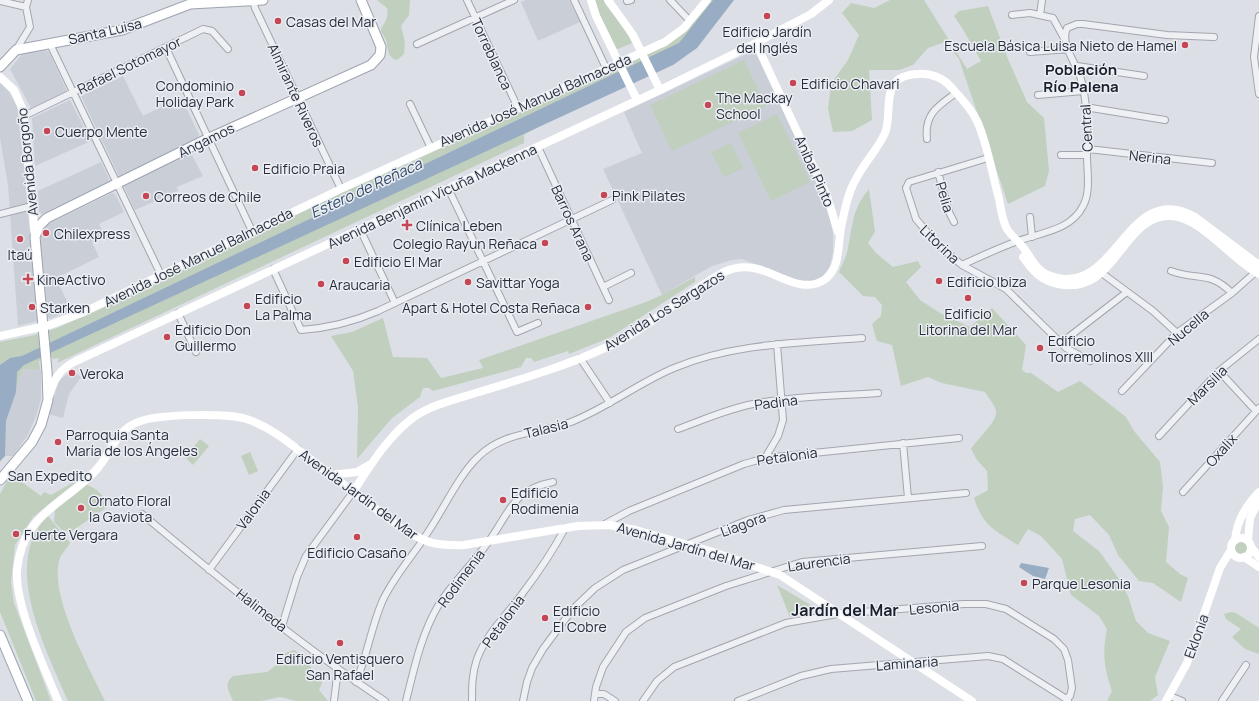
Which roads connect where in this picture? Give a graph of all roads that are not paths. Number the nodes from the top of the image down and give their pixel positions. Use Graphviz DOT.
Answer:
graph roads {
  1 [pos="28,0"];
  2 [pos="254,0"];
  3 [pos="263,0"];
  4 [pos="361,0"];
  5 [pos="467,0"];
  6 [pos="514,0"];
  7 [pos="574,0"];
  8 [pos="591,0"];
  9 [pos="608,0"];
  10 [pos="670,0"];
  11 [pos="706,0"];
  12 [pos="829,0"];
  13 [pos="1042,0"];
  14 [pos="0,1"];
  15 [pos="26,7"];
  16 [pos="1012,15"];
  17 [pos="1040,15"];
  18 [pos="1259,16"];
  19 [pos="476,18"];
  20 [pos="690,21"];
  21 [pos="1214,37"];
  22 [pos="1064,38"];
  23 [pos="756,43"];
  24 [pos="50,44"];
  25 [pos="417,44"];
  26 [pos="166,48"];
  27 [pos="228,49"];
  28 [pos="1069,49"];
  29 [pos="16,50"];
  30 [pos="1030,52"];
  31 [pos="643,55"];
  32 [pos="621,65"];
  33 [pos="1077,66"];
  34 [pos="0,67"];
  35 [pos="606,68"];
  36 [pos="1144,76"];
  37 [pos="0,77"];
  38 [pos="660,90"];
  39 [pos="1083,91"];
  40 [pos="74,92"];
  41 [pos="956,93"];
  42 [pos="1259,94"];
  43 [pos="1038,95"];
  44 [pos="297,97"];
  45 [pos="637,100"];
  46 [pos="410,104"];
  47 [pos="1085,107"];
  48 [pos="518,108"];
  49 [pos="24,116"];
  50 [pos="1165,120"];
  51 [pos="209,138"];
  52 [pos="927,139"];
  53 [pos="538,147"];
  54 [pos="431,148"];
  55 [pos="1088,152"];
  56 [pos="1062,156"];
  57 [pos="988,158"];
  58 [pos="1212,163"];
  59 [pos="938,172"];
  60 [pos="117,183"];
  61 [pos="448,188"];
  62 [pos="341,189"];
  63 [pos="612,200"];
  64 [pos="32,206"];
  65 [pos="0,214"];
  66 [pos="1030,217"];
  67 [pos="571,220"];
  68 [pos="954,222"];
  69 [pos="360,229"];
  70 [pos="252,231"];
  71 [pos="839,235"];
  72 [pos="35,237"];
  73 [pos="1032,237"];
  74 [pos="1016,241"];
  75 [pos="483,261"];
  76 [pos="962,265"];
  77 [pos="273,269"];
  78 [pos="1258,270"];
  79 [pos="1098,271"];
  80 [pos="1171,271"];
  81 [pos="631,274"];
  82 [pos="161,275"];
  83 [pos="603,287"];
  84 [pos="1127,292"];
  85 [pos="1232,293"];
  86 [pos="609,300"];
  87 [pos="395,303"];
  88 [pos="178,313"];
  89 [pos="538,323"];
  90 [pos="43,327"];
  91 [pos="1177,333"];
  92 [pos="0,336"];
  93 [pos="862,338"];
  94 [pos="1259,339"];
  95 [pos="1061,343"];
  96 [pos="777,344"];
  97 [pos="196,352"];
  98 [pos="580,358"];
  99 [pos="1090,361"];
  100 [pos="1219,371"];
  101 [pos="1122,392"];
  102 [pos="878,393"];
  103 [pos="48,400"];
  104 [pos="782,400"];
  105 [pos="610,404"];
  106 [pos="1258,410"];
  107 [pos="678,429"];
  108 [pos="1159,436"];
  109 [pos="959,438"];
  110 [pos="903,443"];
  111 [pos="298,449"];
  112 [pos="765,458"];
  113 [pos="373,462"];
  114 [pos="331,475"];
  115 [pos="0,480"];
  116 [pos="553,482"];
  117 [pos="353,492"];
  118 [pos="1183,492"];
  119 [pos="1259,492"];
  120 [pos="966,493"];
  121 [pos="908,498"];
  122 [pos="1259,501"];
  123 [pos="142,514"];
  124 [pos="603,525"];
  125 [pos="566,528"];
  126 [pos="1235,540"];
  127 [pos="422,541"];
  128 [pos="489,541"];
  129 [pos="686,544"];
  130 [pos="1250,544"];
  131 [pos="982,546"];
  132 [pos="1231,550"];
  133 [pos="1259,557"];
  134 [pos="1242,558"];
  135 [pos="1259,567"];
  136 [pos="1220,568"];
  137 [pos="209,570"];
  138 [pos="771,571"];
  139 [pos="837,614"];
  140 [pos="282,626"];
  141 [pos="0,635"];
  142 [pos="915,663"];
  143 [pos="1246,664"];
  144 [pos="338,669"];
  145 [pos="356,682"];
  146 [pos="595,698"];
  147 [pos="1168,698"];
  148 [pos="1067,700"];
  149 [pos="28,701"];
  150 [pos="58,701"];
  151 [pos="334,701"];
  152 [pos="385,701"];
  153 [pos="406,701"];
  154 [pos="472,701"];
  155 [pos="523,701"];
  156 [pos="615,701"];
  157 [pos="643,701"];
  158 [pos="738,701"];
  159 [pos="972,701"];
  160 [pos="1182,701"];
  161 [pos="1222,701"];
  1 -- 15 [label="street"];
  2 -- 3 [label="main road, Santa Luisa"];
  2 -- 24 [label="main road, Santa Luisa"];
  2 -- 44 [label="street, Almirante Riveros"];
  4 -- 44 [label="main road, Angamos"];
  5 -- 19 [label="street, Torreblanca"];
  6 -- 19 [label="street"];
  7 -- 35 [label="street"];
  8 -- 32 [label="street"];
  9 -- 31 [label="street"];
  10 -- 20 [label="street"];
  11 -- 20 [label="street, Avenida José Manuel Balmaceda"];
  12 -- 23 [label="street, Avenida Benjamín Vicuña Mackenna"];
  13 -- 17 [label="street"];
  14 -- 15 [label="street"];
  15 -- 29 [label="street"];
  16 -- 17 [label="street"];
  17 -- 22 [label="street, Central"];
  18 -- 42 [label="street"];
  19 -- 25 [label="street"];
  19 -- 48 [label="street, Torreblanca"];
  20 -- 31 [label="street, Avenida José Manuel Balmaceda"];
  21 -- 22 [label="street"];
  22 -- 28 [label="street, Central"];
  23 -- 38 [label="street, Avenida Benjamín Vicuña Mackenna"];
  23 -- 71 [label="street, Aníbal Pinto"];
  24 -- 29 [label="main road, Santa Luisa"];
  24 -- 40 [label="street"];
  26 -- 27 [label="street, Rafael Sotomayor"];
  26 -- 40 [label="street, Rafael Sotomayor"];
  26 -- 51 [label="street"];
  28 -- 30 [label="street"];
  28 -- 33 [label="street, Central"];
  29 -- 34 [label="main road"];
  31 -- 32 [label="street, Avenida José Manuel Balmaceda"];
  31 -- 38 [label="street"];
  32 -- 35 [label="street, Avenida José Manuel Balmaceda"];
  32 -- 45 [label="street"];
  33 -- 36 [label="street"];
  33 -- 39 [label="street, Central"];
  35 -- 48 [label="street, Avenida José Manuel Balmaceda"];
  37 -- 49 [label="street, Avenida Borgoño"];
  38 -- 45 [label="street, Avenida Benjamín Vicuña Mackenna"];
  39 -- 43 [label="street"];
  39 -- 47 [label="street, Central"];
  40 -- 49 [label="street, Rafael Sotomayor"];
  40 -- 60 [label="street"];
  41 -- 52 [label="street"];
  41 -- 57 [label="street, Avenida Los Sargazos"];
  41 -- 71 [label="street, Avenida Los Sargazos"];
  44 -- 51 [label="main road, Angamos"];
  44 -- 62 [label="street, Almirante Riveros"];
  45 -- 53 [label="street, Avenida Benjamín Vicuña Mackenna"];
  46 -- 54 [label="street"];
  47 -- 50 [label="street"];
  47 -- 55 [label="street, Central"];
  48 -- 54 [label="street, Avenida José Manuel Balmaceda"];
  49 -- 64 [label="street, Avenida Borgoño"];
  51 -- 60 [label="main road, Angamos"];
  51 -- 70 [label="street"];
  53 -- 61 [label="street, Avenida Benjamín Vicuña Mackenna"];
  53 -- 67 [label="street, Barros Arana"];
  54 -- 62 [label="street, Avenida José Manuel Balmaceda"];
  55 -- 56 [label="street, Nerina"];
  55 -- 58 [label="street, Nerina"];
  55 -- 73 [label="street, Central"];
  57 -- 59 [label="street, Litorina"];
  57 -- 74 [label="street, Avenida Los Sargazos"];
  59 -- 68 [label="street, Pelia"];
  59 -- 76 [label="street, Litorina"];
  60 -- 72 [label="main road, Angamos"];
  60 -- 82 [label="street"];
  61 -- 69 [label="street, Avenida Benjamín Vicuña Mackenna"];
  61 -- 75 [label="street"];
  62 -- 70 [label="street, Avenida José Manuel Balmaceda"];
  63 -- 67 [label="street"];
  64 -- 65 [label="street"];
  64 -- 72 [label="street, Avenida Borgoño"];
  66 -- 73 [label="street"];
  67 -- 75 [label="street"];
  67 -- 83 [label="street, Barros Arana"];
  69 -- 77 [label="street, Avenida Benjamín Vicuña Mackenna"];
  69 -- 87 [label="street"];
  70 -- 82 [label="street, Avenida José Manuel Balmaceda"];
  71 -- 98 [label="street, Avenida Los Sargazos"];
  72 -- 90 [label="main road, Avenida Borgoño"];
  73 -- 74 [label="street, Central"];
  74 -- 76 [label="street, Central"];
  74 -- 79 [label="street, Avenida Los Sargazos"];
  75 -- 87 [label="street"];
  75 -- 89 [label="street"];
  76 -- 95 [label="street, Litorina"];
  77 -- 87 [label="street"];
  77 -- 88 [label="street, Avenida Benjamín Vicuña Mackenna"];
  78 -- 79 [label="street, Avenida Los Sargazos"];
  78 -- 85 [label="street, Nucella"];
  79 -- 84 [label="street"];
  80 -- 85 [label="street"];
  81 -- 83 [label="street"];
  82 -- 90 [label="street, Avenida José Manuel Balmaceda"];
  83 -- 86 [label="street, Barros Arana"];
  84 -- 91 [label="street"];
  84 -- 95 [label="street"];
  85 -- 91 [label="street, Nucella"];
  88 -- 97 [label="street"];
  88 -- 103 [label="street, Avenida Benjamín Vicuña Mackenna"];
  90 -- 92 [label="street, Avenida José Manuel Balmaceda"];
  90 -- 103 [label="main road, Avenida Borgoño"];
  91 -- 101 [label="street, Nucella"];
  93 -- 96 [label="street, Talasia"];
  94 -- 100 [label="street, Marsilia"];
  95 -- 99 [label="street, Litorina"];
  96 -- 104 [label="street"];
  96 -- 105 [label="street, Talasia"];
  98 -- 105 [label="street"];
  98 -- 113 [label="street, Avenida Los Sargazos"];
  100 -- 106 [label="street"];
  100 -- 108 [label="street, Marsilia"];
  102 -- 104 [label="street, Padina"];
  103 -- 115 [label="main road, Avenida Borgoño"];
  104 -- 107 [label="street, Padina"];
  104 -- 112 [label="street"];
  105 -- 127 [label="street, Talasia"];
  106 -- 118 [label="street, Oxalix"];
  109 -- 110 [label="street, Petalonia"];
  110 -- 112 [label="street, Petalonia"];
  110 -- 121 [label="street"];
  111 -- 114 [label="street, Avenida Jardín del Mar"];
  111 -- 137 [label="street, Valonia"];
  111 -- 150 [label="street, Avenida Jardín del Mar"];
  112 -- 124 [label="street, Petalonia"];
  113 -- 114 [label="street, Avenida Los Sargazos"];
  113 -- 117 [label="street, Avenida Los Sargazos"];
  114 -- 117 [label="street, Avenida Jardín del Mar"];
  116 -- 128 [label="street, Rodimenia"];
  117 -- 127 [label="street, Avenida Jardín del Mar"];
  117 -- 140 [label="street, Avenida Los Sargazos"];
  119 -- 126 [label="street"];
  120 -- 121 [label="street, Liagora"];
  121 -- 129 [label="street, Liagora"];
  122 -- 130 [label="street"];
  123 -- 137 [label="street, Halimeda"];
  124 -- 125 [label="street, Avenida Jardín del Mar"];
  124 -- 129 [label="street, Avenida Jardín del Mar"];
  125 -- 128 [label="street, Avenida Jardín del Mar"];
  125 -- 154 [label="street, Petalonia"];
  126 -- 130 [label="street"];
  126 -- 132 [label="street"];
  127 -- 128 [label="street, Avenida Jardín del Mar"];
  127 -- 145 [label="street, Talasia"];
  128 -- 153 [label="street, Rodimenia"];
  129 -- 138 [label="street, Avenida Jardín del Mar"];
  129 -- 155 [label="street, Liagora"];
  130 -- 133 [label="street"];
  130 -- 134 [label="street"];
  131 -- 138 [label="street, Laurencia"];
  132 -- 134 [label="street"];
  132 -- 136 [label="street, Eklonia"];
  134 -- 135 [label="street"];
  134 -- 136 [label="street"];
  136 -- 147 [label="street, Eklonia"];
  137 -- 140 [label="street, Halimeda"];
  138 -- 139 [label="street, Avenida Jardín del Mar"];
  138 -- 146 [label="street, Laurencia"];
  139 -- 142 [label="street, Avenida Jardín del Mar"];
  139 -- 148 [label="street, Lesonia"];
  139 -- 157 [label="street, Lesonia"];
  140 -- 144 [label="street, Halimeda"];
  141 -- 149 [label="main road"];
  142 -- 148 [label="street, Laminaria"];
  142 -- 158 [label="street, Laminaria"];
  142 -- 159 [label="street, Avenida Jardín del Mar"];
  143 -- 161 [label="street"];
  144 -- 145 [label="street, Halimeda"];
  144 -- 151 [label="street"];
  145 -- 152 [label="street, Halimeda"];
  146 -- 156 [label="street"];
  147 -- 160 [label="street"];
}
